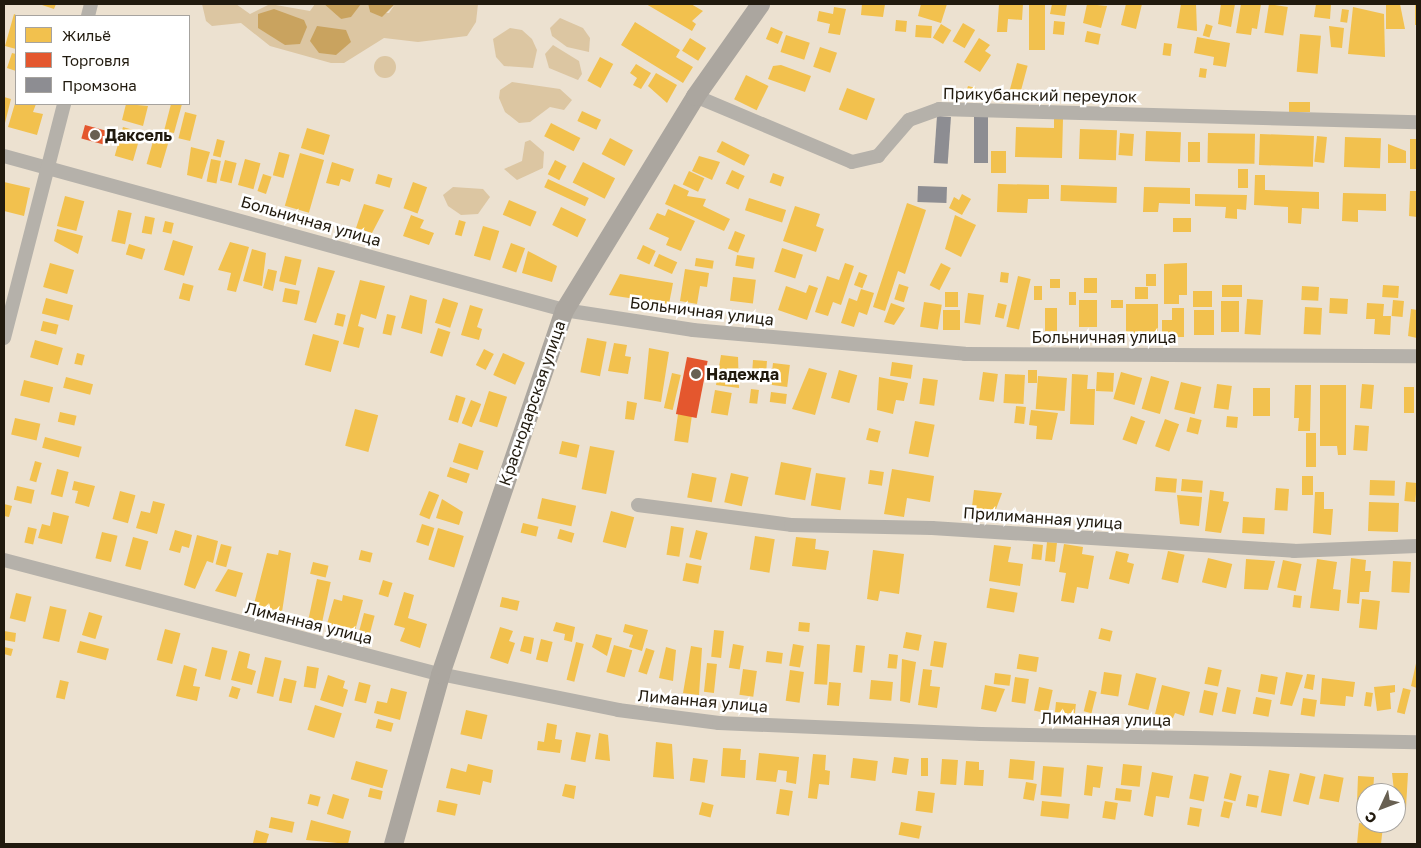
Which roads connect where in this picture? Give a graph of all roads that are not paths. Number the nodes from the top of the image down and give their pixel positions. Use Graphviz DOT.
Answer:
graph roads {
  1 [pos="760,4"];
  2 [pos="695,96"];
  3 [pos="64,105"];
  4 [pos="1417,122"];
  5 [pos="4,156"];
  6 [pos="48,166"];
  7 [pos="564,310"];
  8 [pos="4,338"];
  9 [pos="1417,356"];
  10 [pos="638,505"];
  11 [pos="1417,546"];
  12 [pos="4,560"];
  13 [pos="440,674"];
  14 [pos="1417,742"];
  15 [pos="393,844"];
  1 -- 2 [label="street, Краснодарская улица"];
  2 -- 4 [label="street, Прикубанский переулок"];
  2 -- 7 [label="street, Краснодарская улица"];
  3 -- 6 [label="street"];
  5 -- 6 [label="street, Больничная улица"];
  6 -- 7 [label="street, Больничная улица"];
  6 -- 8 [label="street"];
  7 -- 9 [label="street, Больничная улица"];
  7 -- 13 [label="street, Краснодарская улица"];
  10 -- 11 [label="street, Прилиманная улица"];
  12 -- 13 [label="street, Лиманная улица"];
  13 -- 14 [label="street, Лиманная улица"];
  13 -- 15 [label="street, Краснодарская улица"];
}
